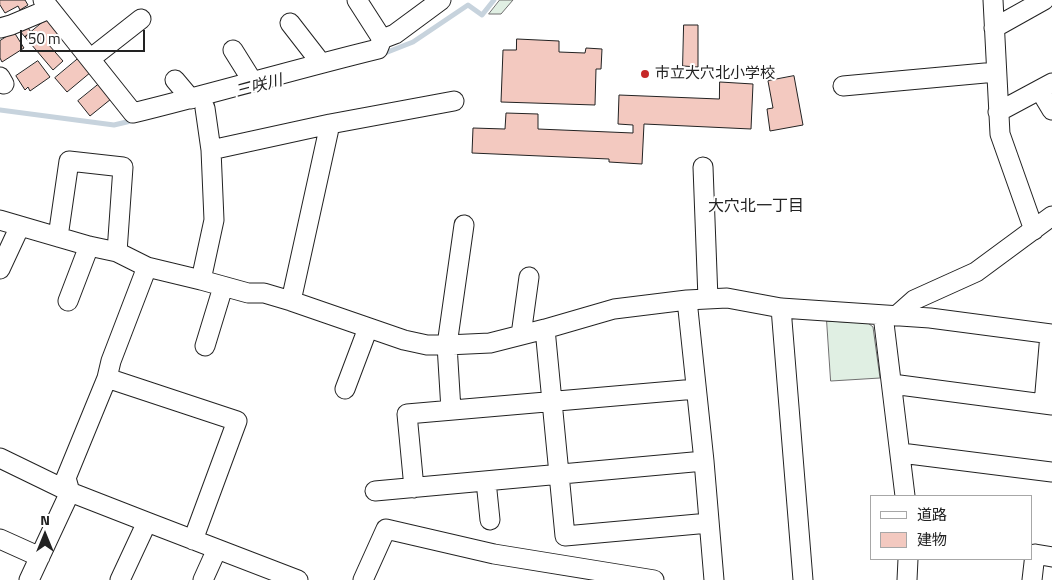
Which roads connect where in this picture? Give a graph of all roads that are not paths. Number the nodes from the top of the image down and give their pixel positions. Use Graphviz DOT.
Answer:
graph roads {
  1 [pos="357,0"];
  2 [pos="441,0"];
  3 [pos="993,0"];
  4 [pos="1044,0"];
  5 [pos="45,2"];
  6 [pos="141,19"];
  7 [pos="290,23"];
  8 [pos="0,28"];
  9 [pos="994,28"];
  10 [pos="382,39"];
  11 [pos="233,50"];
  12 [pos="90,59"];
  13 [pos="321,63"];
  14 [pos="996,72"];
  15 [pos="175,80"];
  16 [pos="253,82"];
  17 [pos="843,86"];
  18 [pos="1046,86"];
  19 [pos="454,100"];
  20 [pos="201,101"];
  21 [pos="1052,110"];
  22 [pos="998,112"];
  23 [pos="330,124"];
  24 [pos="211,150"];
  25 [pos="703,167"];
  26 [pos="1052,216"];
  27 [pos="0,220"];
  28 [pos="464,225"];
  29 [pos="20,226"];
  30 [pos="1034,230"];
  31 [pos="58,237"];
  32 [pos="89,246"];
  33 [pos="117,252"];
  34 [pos="147,267"];
  35 [pos="0,269"];
  36 [pos="529,277"];
  37 [pos="201,280"];
  38 [pos="223,286"];
  39 [pos="708,299"];
  40 [pos="687,300"];
  41 [pos="292,301"];
  42 [pos="68,302"];
  43 [pos="781,308"];
  44 [pos="890,316"];
  45 [pos="368,328"];
  46 [pos="545,329"];
  47 [pos="1051,334"];
  48 [pos="521,335"];
  49 [pos="447,345"];
  50 [pos="205,346"];
  51 [pos="107,378"];
  52 [pos="892,384"];
  53 [pos="345,389"];
  54 [pos="696,389"];
  55 [pos="552,402"];
  56 [pos="1048,405"];
  57 [pos="452,410"];
  58 [pos="901,453"];
  59 [pos="0,458"];
  60 [pos="704,461"];
  61 [pos="1052,472"];
  62 [pos="559,474"];
  63 [pos="486,481"];
  64 [pos="414,488"];
  65 [pos="375,491"];
  66 [pos="70,492"];
  67 [pos="905,495"];
  68 [pos="490,520"];
  69 [pos="147,522"];
  70 [pos="709,523"];
  71 [pos="0,539"];
  72 [pos="193,540"];
  73 [pos="217,549"];
  74 [pos="40,556"];
  75 [pos="1052,557"];
  76 [pos="908,560"];
  77 [pos="584,574"];
  78 [pos="29,580"];
  79 [pos="120,580"];
  80 [pos="203,580"];
  81 [pos="296,580"];
  82 [pos="363,580"];
  83 [pos="654,580"];
  84 [pos="714,580"];
  85 [pos="803,580"];
  86 [pos="907,580"];
  87 [pos="1032,580"];
  1 -- 10 [label="street"];
  2 -- 10 [label="street"];
  3 -- 9 [label="street"];
  4 -- 9 [label="street"];
  5 -- 8 [label="street"];
  5 -- 12 [label="street"];
  6 -- 12 [label="street"];
  7 -- 13 [label="street"];
  9 -- 14 [label="street"];
  10 -- 13 [label="street"];
  11 -- 16 [label="street"];
  12 -- 20 [label="street"];
  13 -- 16 [label="street"];
  14 -- 17 [label="street"];
  14 -- 22 [label="street"];
  15 -- 20 [label="street"];
  16 -- 20 [label="street"];
  18 -- 21 [label="street"];
  18 -- 22 [label="street"];
  19 -- 23 [label="street"];
  20 -- 24 [label="street"];
  22 -- 30 [label="street"];
  23 -- 24 [label="street"];
  23 -- 41 [label="street"];
  24 -- 37 [label="street"];
  25 -- 39 [label="street"];
  26 -- 30 [label="street"];
  27 -- 29 [label="street"];
  28 -- 49 [label="street"];
  29 -- 31 [label="street"];
  29 -- 35 [label="street"];
  30 -- 44 [label="street"];
  31 -- 32 [label="street"];
  31 -- 33 [label="street"];
  32 -- 33 [label="street"];
  32 -- 42 [label="street"];
  33 -- 34 [label="street"];
  34 -- 37 [label="street"];
  34 -- 51 [label="street"];
  36 -- 48 [label="street"];
  37 -- 38 [label="street"];
  38 -- 41 [label="street"];
  38 -- 50 [label="street"];
  39 -- 40 [label="street"];
  39 -- 43 [label="street"];
  40 -- 46 [label="street"];
  40 -- 54 [label="street"];
  41 -- 45 [label="street"];
  43 -- 44 [label="street"];
  43 -- 85 [label="street"];
  44 -- 47 [label="street"];
  44 -- 52 [label="street"];
  45 -- 49 [label="street"];
  45 -- 53 [label="street"];
  46 -- 48 [label="street"];
  46 -- 55 [label="street"];
  47 -- 56 [label="street"];
  48 -- 49 [label="street"];
  49 -- 57 [label="street"];
  51 -- 66 [label="street"];
  51 -- 72 [label="street"];
  52 -- 56 [label="street"];
  52 -- 58 [label="street"];
  54 -- 55 [label="street"];
  54 -- 60 [label="street"];
  55 -- 57 [label="street"];
  55 -- 62 [label="street"];
  57 -- 64 [label="street"];
  58 -- 61 [label="street"];
  58 -- 67 [label="street"];
  59 -- 66 [label="street"];
  60 -- 62 [label="street"];
  60 -- 70 [label="street"];
  62 -- 63 [label="street"];
  62 -- 70 [label="street"];
  63 -- 64 [label="street"];
  63 -- 68 [label="street"];
  64 -- 65 [label="street"];
  66 -- 69 [label="street"];
  66 -- 74 [label="street"];
  69 -- 72 [label="street"];
  69 -- 79 [label="street"];
  70 -- 84 [label="street"];
  71 -- 74 [label="street"];
  72 -- 73 [label="street"];
  73 -- 80 [label="street"];
  73 -- 81 [label="street"];
  74 -- 78 [label="street"];
  75 -- 87 [label="street"];
  76 -- 86 [label="street"];
  77 -- 82 [label="street"];
  77 -- 83 [label="street"];
}
